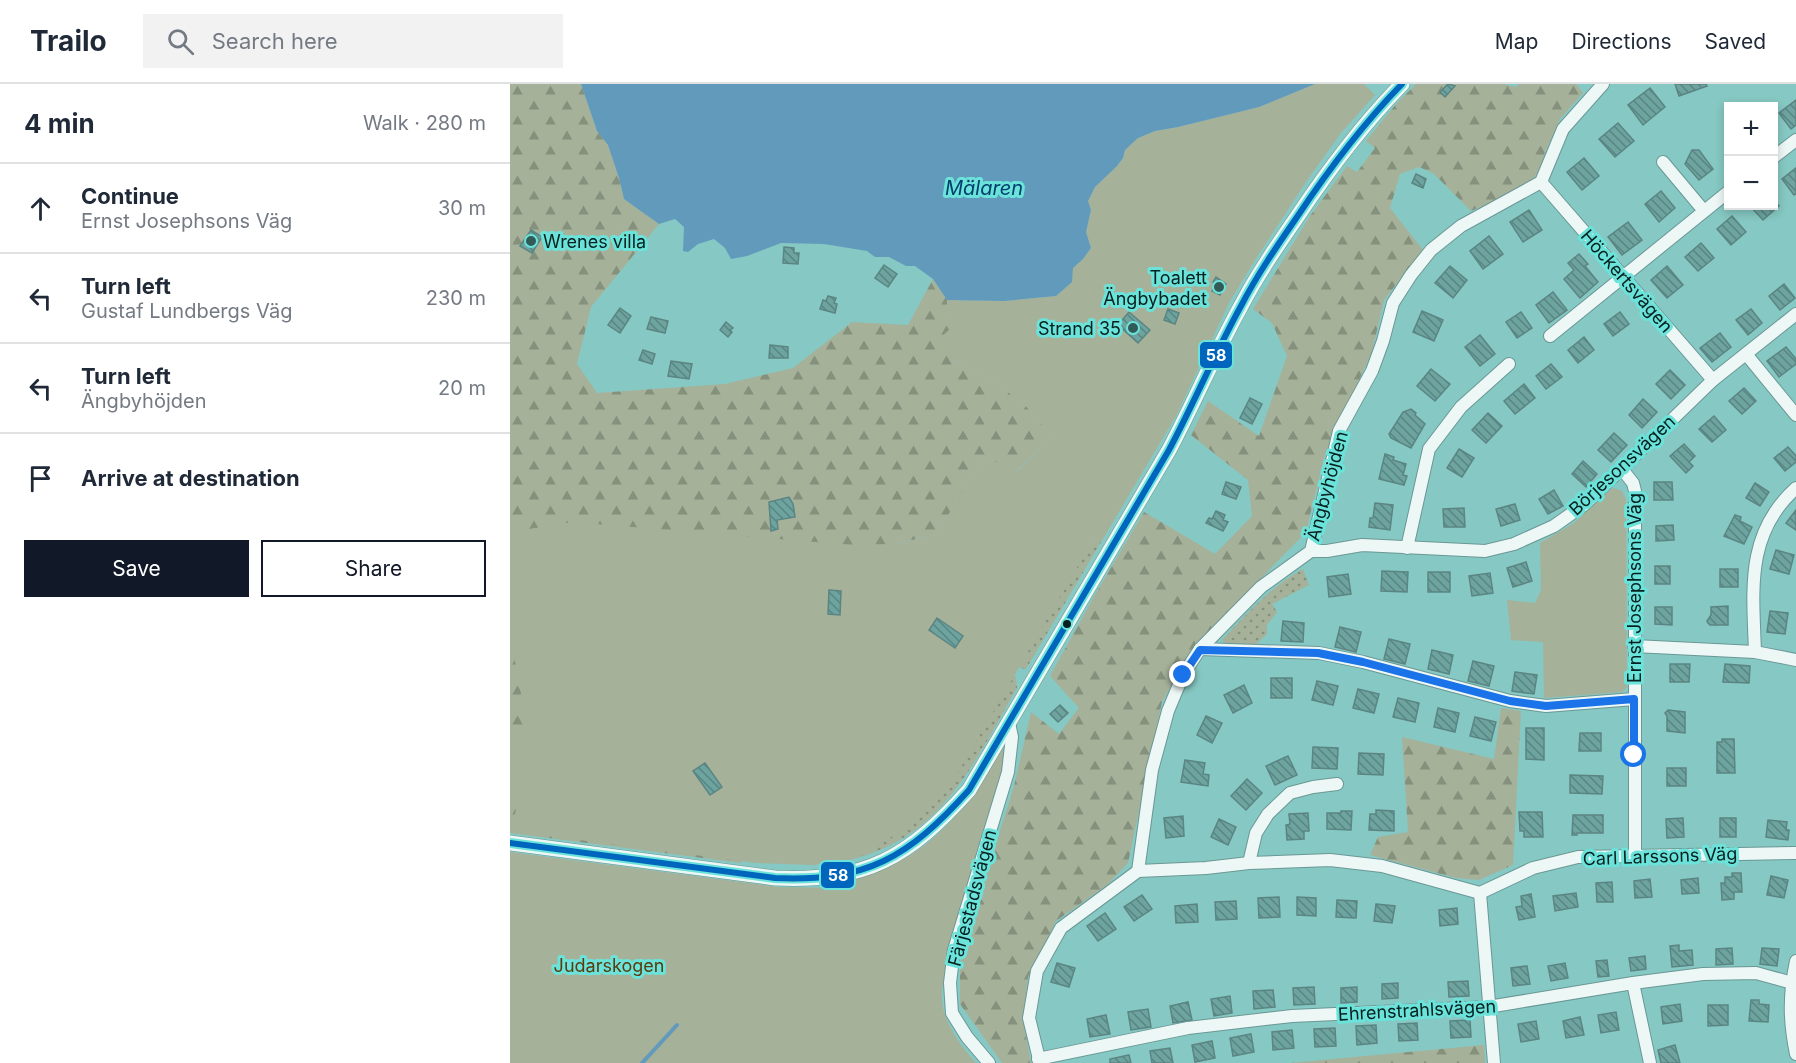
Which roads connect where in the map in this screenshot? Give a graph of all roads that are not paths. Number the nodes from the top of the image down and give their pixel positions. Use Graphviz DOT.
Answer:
graph roads {
  1 [pos="1402,84"];
  2 [pos="1603,84"];
  3 [pos="1796,140"];
  4 [pos="1776,156"];
  5 [pos="1663,162"];
  6 [pos="1541,182"];
  7 [pos="1724,195"];
  8 [pos="1704,211"];
  9 [pos="1623,276"];
  10 [pos="1796,314"];
  11 [pos="1550,336"];
  12 [pos="1746,354"];
  13 [pos="1509,364"];
  14 [pos="1713,380"];
  15 [pos="1796,415"];
  16 [pos="1621,468"];
  17 [pos="1796,488"];
  18 [pos="1407,548"];
  19 [pos="1311,551"];
  20 [pos="1634,646"];
  21 [pos="1200,650"];
  22 [pos="1755,652"];
  23 [pos="1796,660"];
  24 [pos="1634,699"];
  25 [pos="1009,723"];
  26 [pos="1337,784"];
  27 [pos="510,843"];
  28 [pos="1796,853"];
  29 [pos="1635,856"];
  30 [pos="1249,863"];
  31 [pos="1138,871"];
  32 [pos="1480,893"];
  33 [pos="1796,961"];
  34 [pos="1633,982"];
  35 [pos="1794,983"];
  36 [pos="1488,1007"];
  37 [pos="1796,1054"];
  38 [pos="1039,1061"];
  39 [pos="989,1063"];
  40 [pos="1494,1063"];
  41 [pos="1650,1063"];
  1 -- 25 [label="street"];
  2 -- 6 [label="street"];
  3 -- 4 [label="street"];
  5 -- 8 [label="street"];
  6 -- 9 [label="street, Höckertsvägen"];
  6 -- 19 [label="street, Ängbyhöjden"];
  7 -- 8 [label="street"];
  8 -- 9 [label="street"];
  9 -- 11 [label="street"];
  9 -- 14 [label="street, Höckertsvägen"];
  10 -- 12 [label="street, Börjesonsvägen"];
  12 -- 14 [label="street, Börjesonsvägen"];
  12 -- 15 [label="street"];
  13 -- 18 [label="street"];
  14 -- 16 [label="street, Börjesonsvägen"];
  16 -- 18 [label="street, Börjesonsvägen"];
  16 -- 20 [label="street, Ernst Josephsons Väg"];
  17 -- 22 [label="street"];
  18 -- 19 [label="street, Börjesonsvägen"];
  19 -- 21 [label="street, Ängbyhöjden"];
  20 -- 22 [label="street"];
  20 -- 24 [label="street, Ernst Josephsons Väg"];
  21 -- 24 [label="street"];
  21 -- 31 [label="street, Ängbyhöjden"];
  22 -- 23 [label="street"];
  24 -- 29 [label="street, Ernst Josephsons Väg"];
  25 -- 27 [label="street"];
  25 -- 39 [label="street, Färjestadsvägen"];
  26 -- 30 [label="street"];
  28 -- 29 [label="street, Carl Larssons Väg"];
  29 -- 32 [label="street, Carl Larssons Väg"];
  30 -- 31 [label="street"];
  30 -- 32 [label="street"];
  31 -- 38 [label="street"];
  32 -- 36 [label="street"];
  33 -- 35 [label="street"];
  34 -- 35 [label="street, Ehrenstrahlsvägen"];
  34 -- 36 [label="street, Ehrenstrahlsvägen"];
  34 -- 41 [label="street"];
  35 -- 37 [label="street"];
  36 -- 38 [label="street, Ehrenstrahlsvägen"];
  36 -- 40 [label="street"];
}
